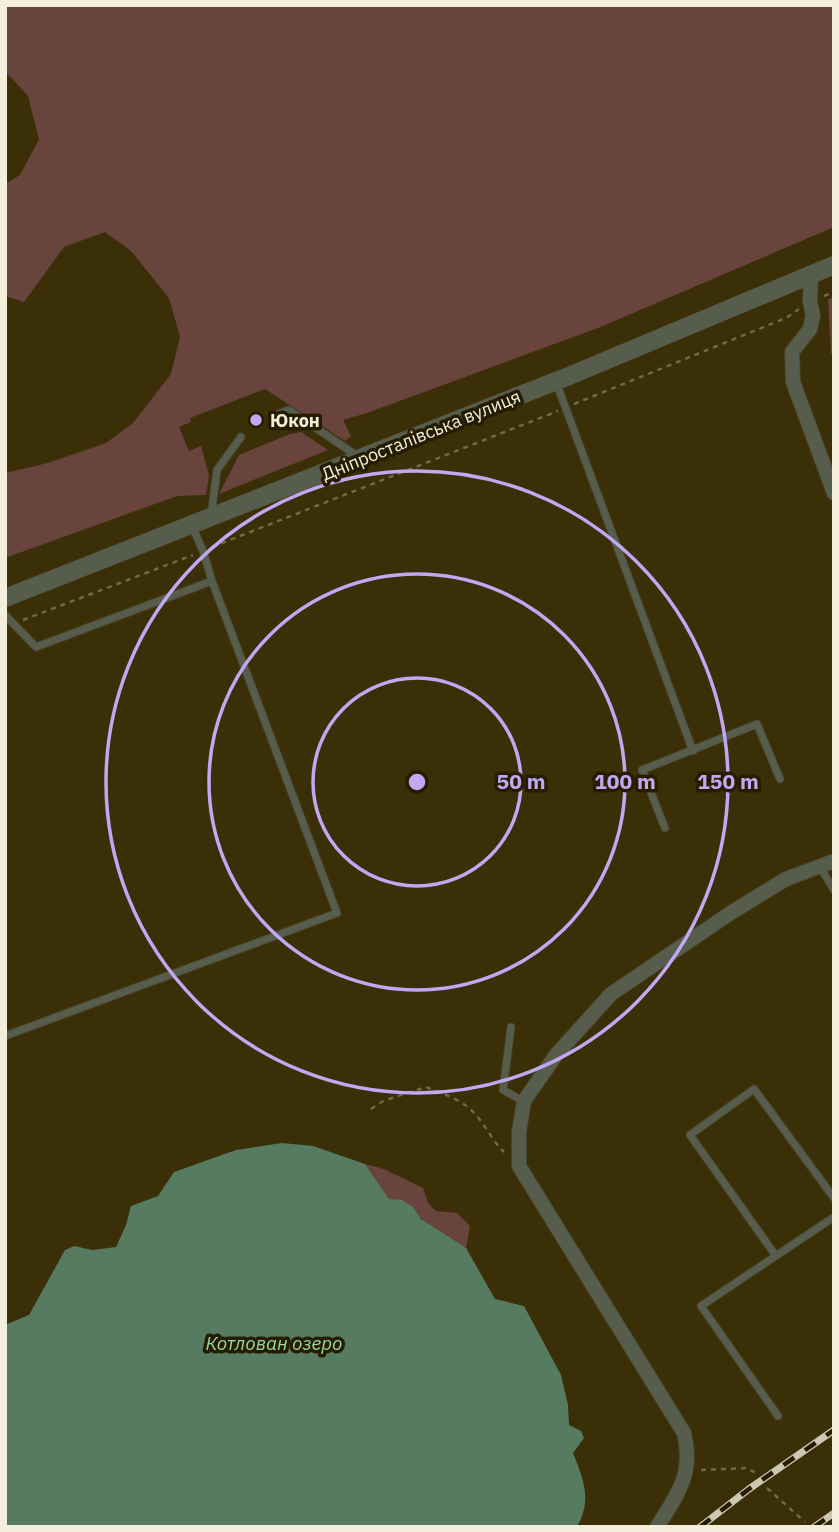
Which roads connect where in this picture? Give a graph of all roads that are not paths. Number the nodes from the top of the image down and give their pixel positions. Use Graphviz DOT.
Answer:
graph roads {
  1 [pos="834,265"];
  2 [pos="811,274"];
  3 [pos="556,382"];
  4 [pos="275,415"];
  5 [pos="241,437"];
  6 [pos="362,459"];
  7 [pos="834,493"];
  8 [pos="211,518"];
  9 [pos="192,525"];
  10 [pos="212,582"];
  11 [pos="5,598"];
  12 [pos="5,615"];
  13 [pos="693,751"];
  14 [pos="780,779"];
  15 [pos="665,828"];
  16 [pos="834,861"];
  17 [pos="819,867"];
  18 [pos="834,890"];
  19 [pos="511,1027"];
  20 [pos="5,1036"];
  21 [pos="524,1101"];
  22 [pos="834,1198"];
  23 [pos="834,1217"];
  24 [pos="776,1256"];
  25 [pos="778,1416"];
  26 [pos="657,1527"];
  1 -- 2 [label="street, Дніпросталівська вулиця"];
  2 -- 3 [label="street, Дніпросталівська вулиця"];
  2 -- 7 [label="street"];
  3 -- 6 [label="street, Дніпросталівська вулиця"];
  3 -- 13 [label="lane"];
  4 -- 6 [label="lane"];
  5 -- 8 [label="lane"];
  6 -- 8 [label="street, Дніпросталівська вулиця"];
  8 -- 9 [label="street, Дніпросталівська вулиця"];
  9 -- 10 [label="lane"];
  9 -- 11 [label="street, Дніпросталівська вулиця"];
  10 -- 12 [label="lane"];
  10 -- 20 [label="lane"];
  13 -- 14 [label="lane"];
  13 -- 15 [label="lane"];
  16 -- 17 [label="street"];
  17 -- 18 [label="lane"];
  17 -- 21 [label="street"];
  19 -- 21 [label="lane"];
  21 -- 26 [label="street"];
  22 -- 24 [label="lane"];
  23 -- 24 [label="lane"];
  24 -- 25 [label="lane"];
}
